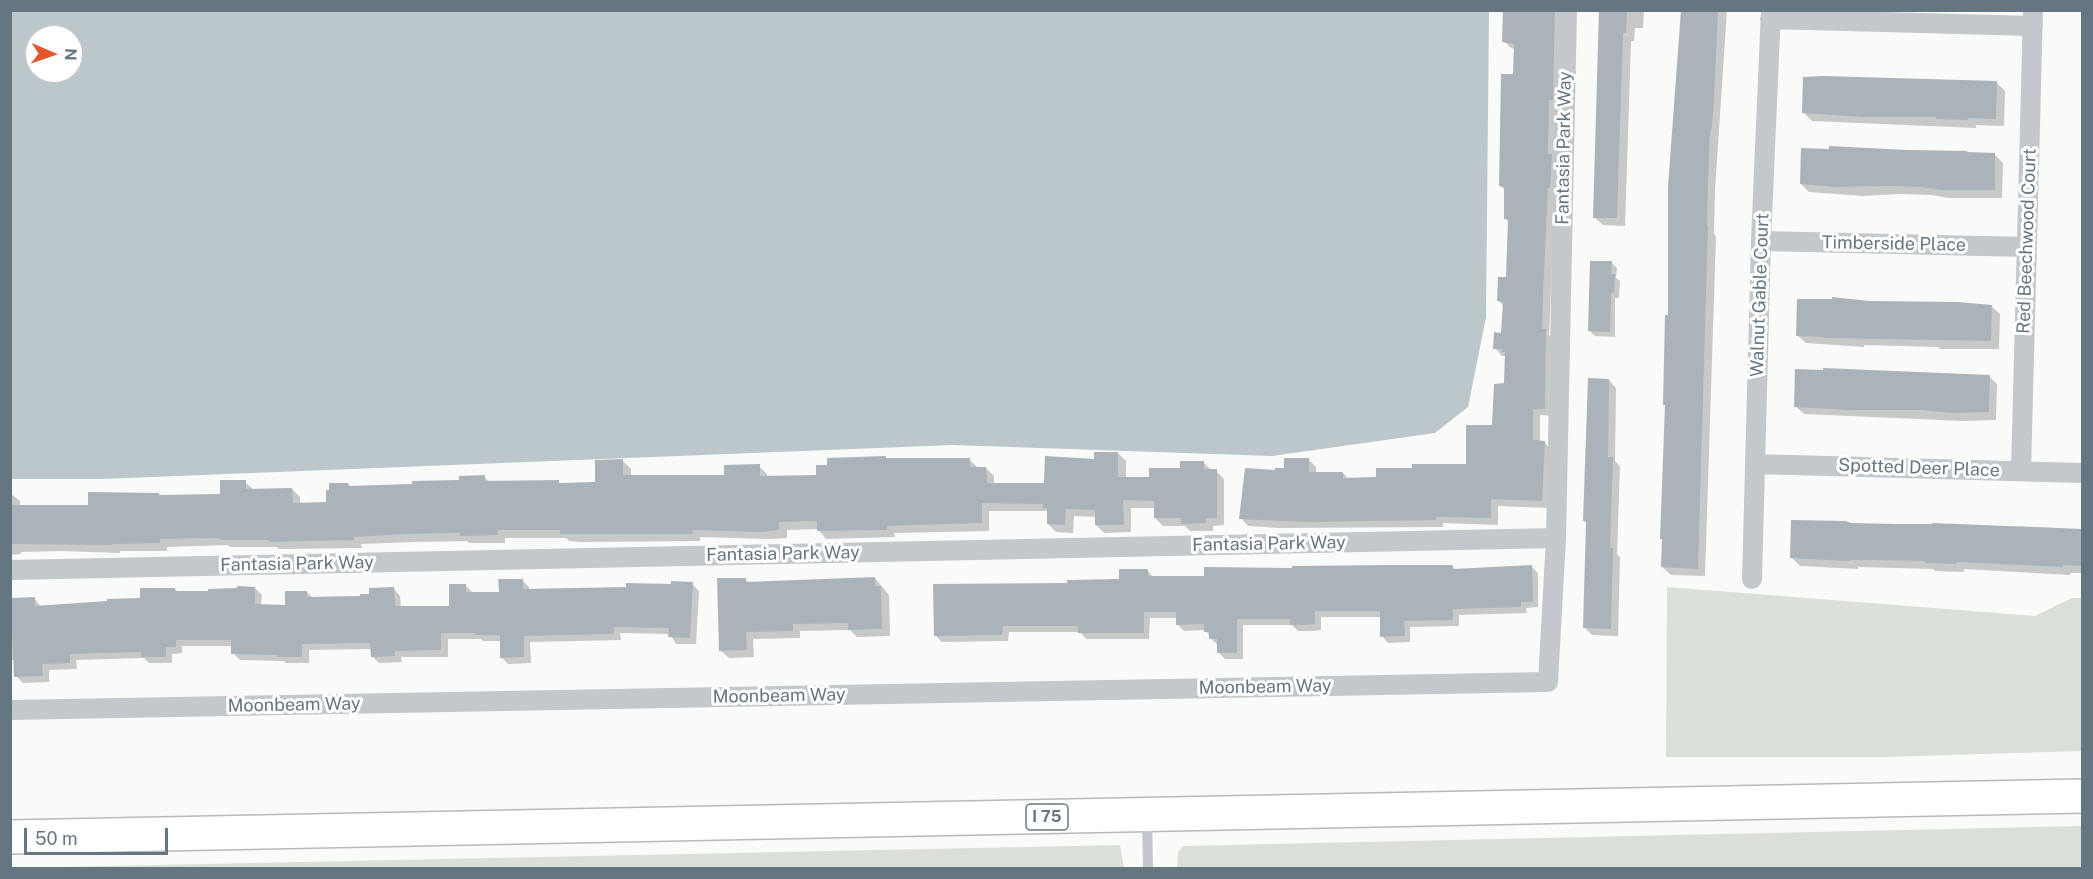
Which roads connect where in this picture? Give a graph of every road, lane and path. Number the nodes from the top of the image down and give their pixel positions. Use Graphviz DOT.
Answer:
graph roads {
  1 [pos="1567,10"];
  2 [pos="1770,15"];
  3 [pos="2033,18"];
  4 [pos="1761,241"];
  5 [pos="2027,247"];
  6 [pos="1755,464"];
  7 [pos="2021,471"];
  8 [pos="2082,473"];
  9 [pos="1556,538"];
  10 [pos="10,570"];
  11 [pos="1752,579"];
  12 [pos="1548,682"];
  13 [pos="10,710"];
  14 [pos="2082,796"];
  15 [pos="1147,815"];
  16 [pos="10,837"];
  17 [pos="1148,868"];
  1 -- 9 [label="street, Fantasia Park Way"];
  2 -- 3 [label="street"];
  2 -- 4 [label="street, Walnut Gable Court"];
  3 -- 5 [label="street, Red Beechwood Court"];
  4 -- 5 [label="street, Timberside Place"];
  4 -- 6 [label="street, Walnut Gable Court"];
  5 -- 7 [label="street, Red Beechwood Court"];
  6 -- 7 [label="street, Spotted Deer Place"];
  6 -- 11 [label="street, Walnut Gable Court"];
  7 -- 8 [label="street, Spotted Deer Place"];
  9 -- 10 [label="street, Fantasia Park Way"];
  9 -- 12 [label="street, Fantasia Park Way"];
  12 -- 13 [label="street, Moonbeam Way"];
  14 -- 15 [label="highway, I 75"];
  15 -- 16 [label="highway, I 75"];
  15 -- 17 [label="lane"];
}
